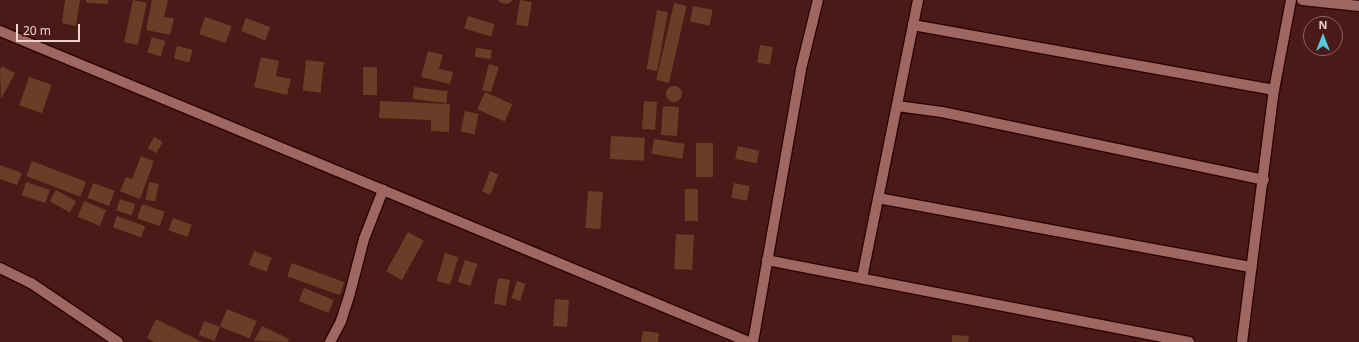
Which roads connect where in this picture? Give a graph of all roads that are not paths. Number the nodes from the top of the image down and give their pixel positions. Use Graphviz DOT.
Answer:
graph roads {
  1 [pos="818,0"];
  2 [pos="918,0"];
  3 [pos="1291,0"];
  4 [pos="1302,0"];
  5 [pos="1359,6"];
  6 [pos="913,25"];
  7 [pos="0,31"];
  8 [pos="1274,90"];
  9 [pos="897,106"];
  10 [pos="1264,180"];
  11 [pos="383,190"];
  12 [pos="878,198"];
  13 [pos="767,260"];
  14 [pos="1252,267"];
  15 [pos="0,268"];
  16 [pos="862,278"];
  17 [pos="118,342"];
  18 [pos="330,342"];
  19 [pos="749,342"];
  20 [pos="753,342"];
  21 [pos="1189,342"];
  22 [pos="1242,342"];
  1 -- 13 [label="street"];
  2 -- 6 [label="street"];
  3 -- 8 [label="street"];
  4 -- 5 [label="street"];
  6 -- 8 [label="street"];
  6 -- 9 [label="street"];
  7 -- 11 [label="street"];
  8 -- 10 [label="street"];
  9 -- 10 [label="street"];
  9 -- 12 [label="street"];
  10 -- 14 [label="street"];
  11 -- 18 [label="street"];
  11 -- 19 [label="street"];
  12 -- 14 [label="street"];
  12 -- 16 [label="street"];
  13 -- 16 [label="street"];
  13 -- 20 [label="street"];
  14 -- 22 [label="street"];
  15 -- 17 [label="street"];
  16 -- 21 [label="street"];
}
